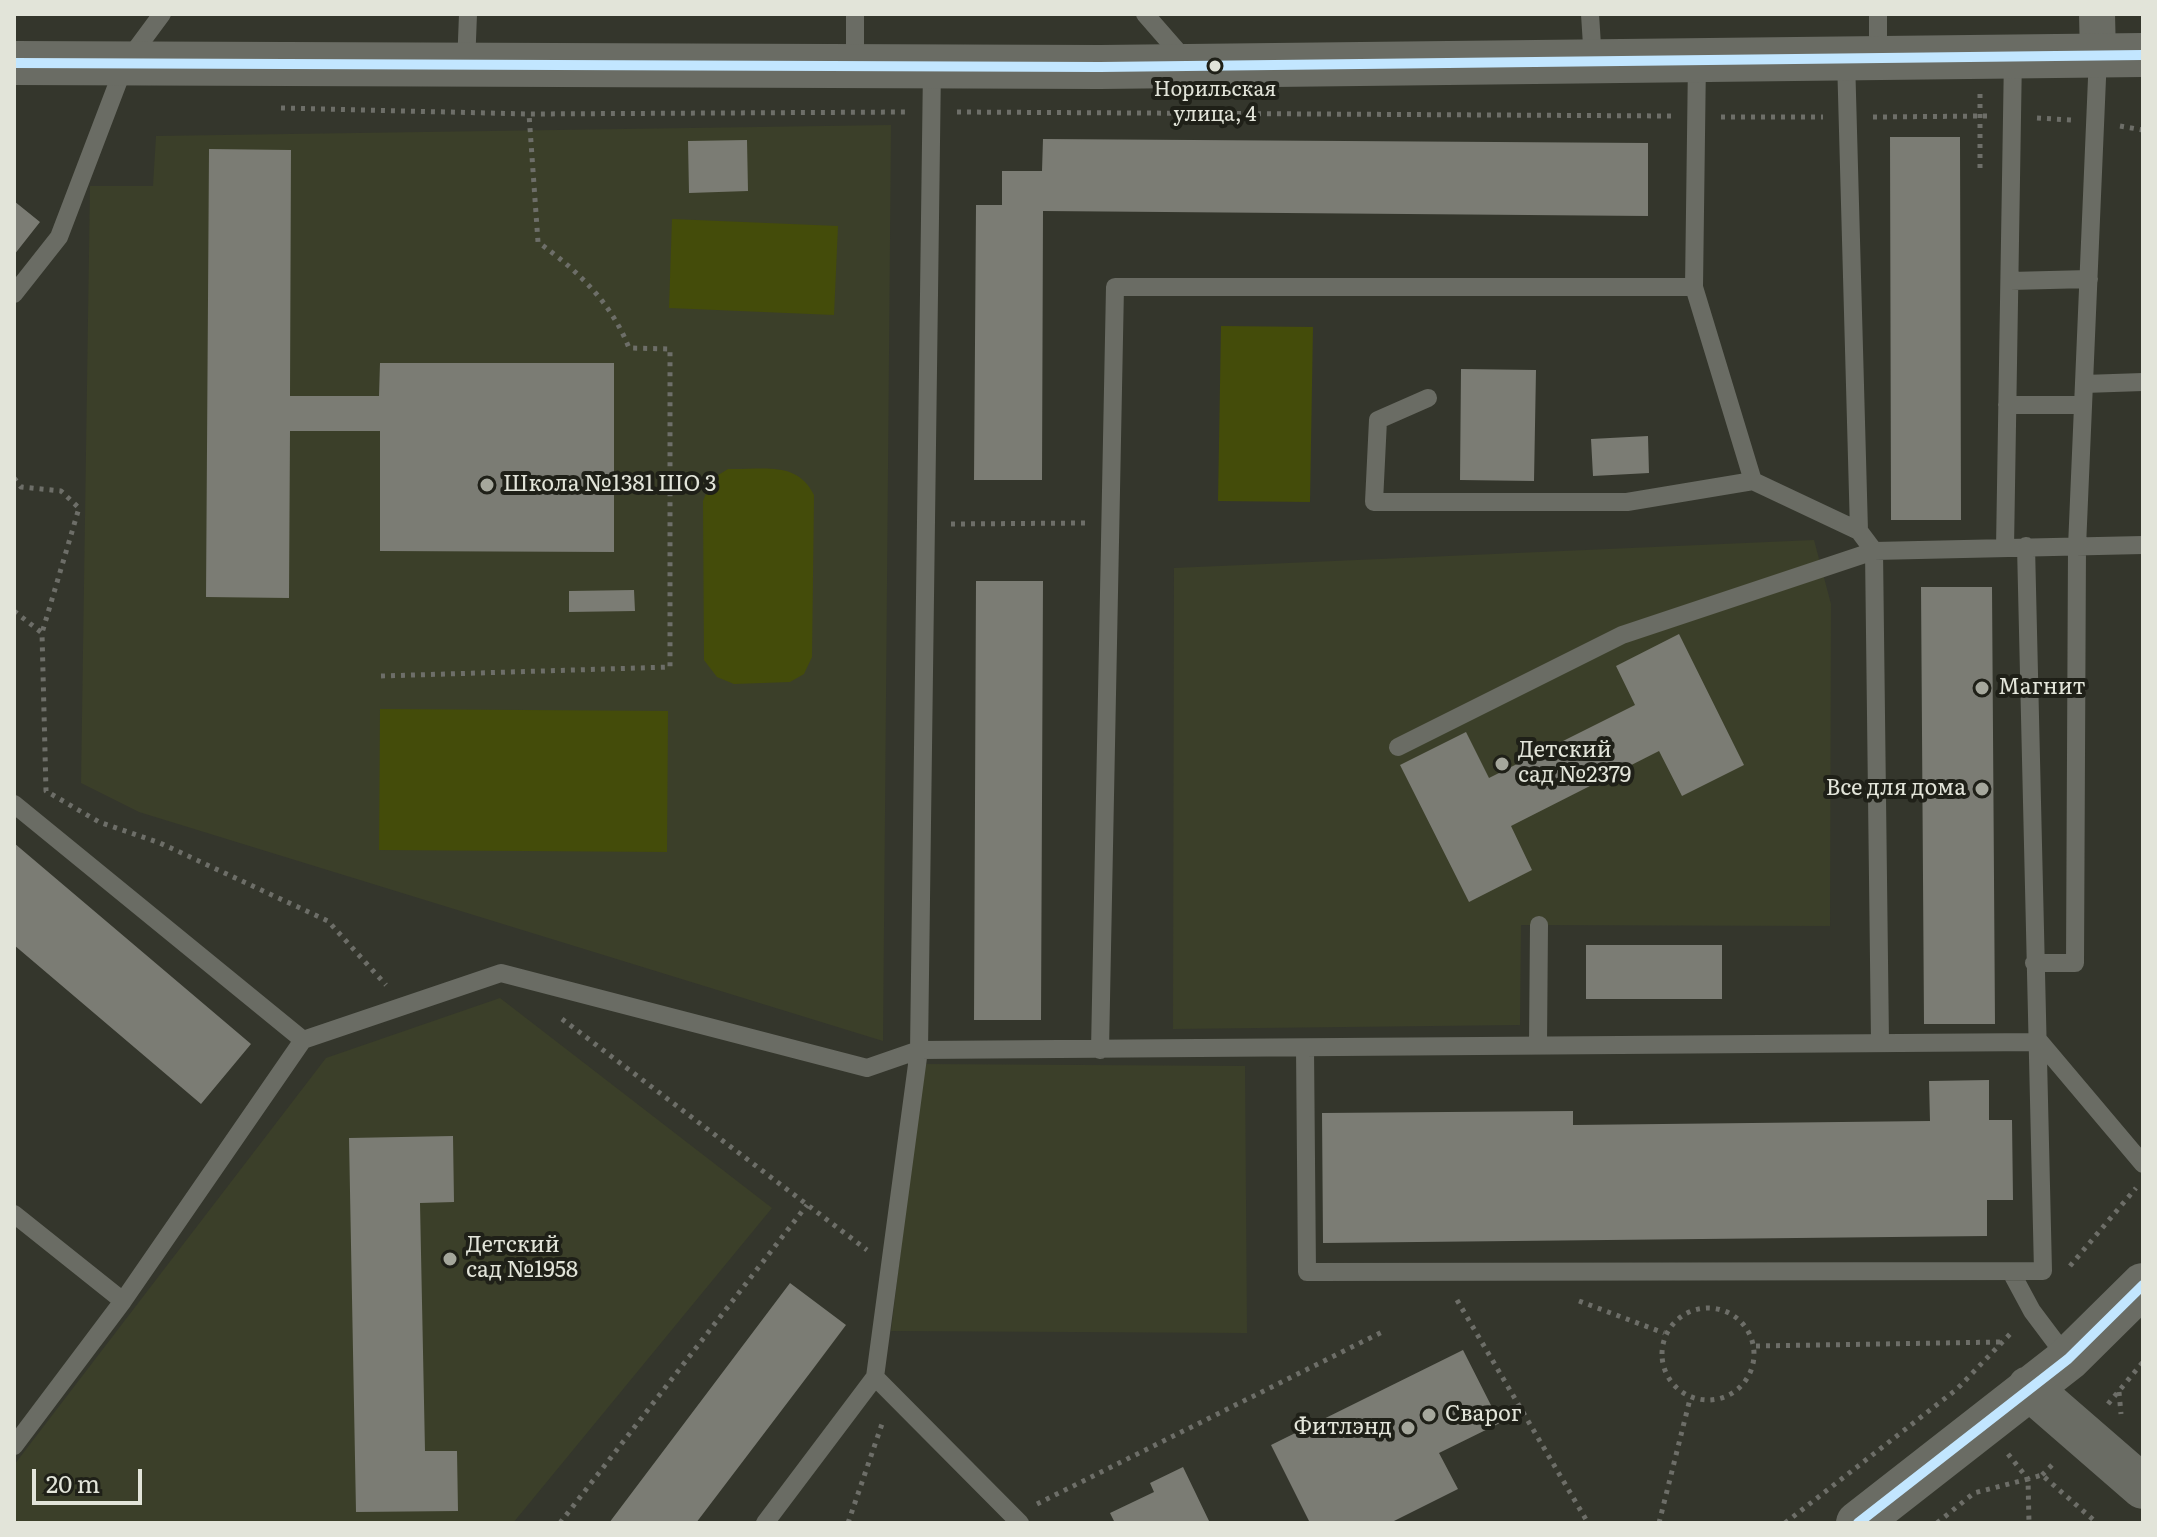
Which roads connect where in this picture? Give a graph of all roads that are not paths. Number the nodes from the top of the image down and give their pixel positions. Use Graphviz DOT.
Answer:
graph roads {
  1 [pos="162,14"];
  2 [pos="468,14"];
  3 [pos="855,14"];
  4 [pos="1145,14"];
  5 [pos="1590,14"];
  6 [pos="1878,14"];
  7 [pos="2098,34"];
  8 [pos="2143,55"];
  9 [pos="2013,56"];
  10 [pos="1862,58"];
  11 [pos="1697,60"];
  12 [pos="1593,61"];
  13 [pos="14,63"];
  14 [pos="125,64"];
  15 [pos="466,66"];
  16 [pos="1190,66"];
  17 [pos="855,67"];
  18 [pos="932,67"];
  19 [pos="2089,279"];
  20 [pos="2010,281"];
  21 [pos="1694,287"];
  22 [pos="14,294"];
  23 [pos="2143,382"];
  24 [pos="2084,384"];
  25 [pos="1428,398"];
  26 [pos="2007,405"];
  27 [pos="2082,405"];
  28 [pos="1753,481"];
  29 [pos="1859,531"];
  30 [pos="2143,545"];
  31 [pos="2026,546"];
  32 [pos="2077,547"];
  33 [pos="2005,548"];
  34 [pos="1874,551"];
  35 [pos="1398,747"];
  36 [pos="14,804"];
  37 [pos="1539,925"];
  38 [pos="2034,963"];
  39 [pos="303,1040"];
  40 [pos="1880,1042"];
  41 [pos="2040,1042"];
  42 [pos="1538,1045"];
  43 [pos="1305,1048"];
  44 [pos="919,1050"];
  45 [pos="1100,1050"];
  46 [pos="2143,1164"];
  47 [pos="14,1214"];
  48 [pos="2011,1272"];
  49 [pos="2143,1285"];
  50 [pos="123,1301"];
  51 [pos="2068,1359"];
  52 [pos="875,1377"];
  53 [pos="2029,1388"];
  54 [pos="14,1446"];
  55 [pos="2143,1487"];
  56 [pos="1017,1519"];
  57 [pos="765,1523"];
  58 [pos="1858,1523"];
  1 -- 14 [label="lane"];
  2 -- 15 [label="lane"];
  3 -- 17 [label="lane"];
  4 -- 16 [label="lane"];
  5 -- 12 [label="lane"];
  6 -- 10 [label="lane"];
  7 -- 8 [label="street"];
  7 -- 9 [label="street"];
  7 -- 19 [label="lane"];
  9 -- 10 [label="street"];
  9 -- 20 [label="lane"];
  10 -- 11 [label="street"];
  10 -- 29 [label="lane"];
  11 -- 12 [label="street"];
  11 -- 21 [label="lane"];
  12 -- 16 [label="street"];
  13 -- 14 [label="street"];
  14 -- 15 [label="street"];
  14 -- 22 [label="lane"];
  15 -- 17 [label="street"];
  16 -- 18 [label="street"];
  17 -- 18 [label="street"];
  18 -- 44 [label="lane"];
  19 -- 20 [label="lane"];
  19 -- 24 [label="lane"];
  20 -- 26 [label="lane"];
  21 -- 28 [label="lane"];
  21 -- 45 [label="lane"];
  23 -- 24 [label="lane"];
  24 -- 27 [label="lane"];
  25 -- 28 [label="lane"];
  26 -- 27 [label="lane"];
  26 -- 33 [label="lane"];
  27 -- 32 [label="lane"];
  28 -- 29 [label="lane"];
  29 -- 34 [label="lane"];
  30 -- 32 [label="lane"];
  31 -- 32 [label="lane"];
  31 -- 33 [label="lane"];
  31 -- 38 [label="lane"];
  32 -- 38 [label="lane"];
  33 -- 34 [label="lane"];
  34 -- 35 [label="lane"];
  34 -- 40 [label="lane"];
  36 -- 39 [label="lane"];
  37 -- 42 [label="lane"];
  38 -- 41 [label="lane"];
  39 -- 44 [label="lane"];
  39 -- 50 [label="lane"];
  40 -- 41 [label="lane"];
  40 -- 42 [label="lane"];
  41 -- 46 [label="lane"];
  41 -- 48 [label="lane"];
  42 -- 43 [label="lane"];
  43 -- 45 [label="lane"];
  43 -- 48 [label="lane"];
  44 -- 45 [label="lane"];
  44 -- 52 [label="lane"];
  47 -- 50 [label="lane"];
  48 -- 51 [label="lane"];
  49 -- 51 [label="street"];
  50 -- 54 [label="lane"];
  51 -- 53 [label="street"];
  52 -- 56 [label="lane"];
  52 -- 57 [label="lane"];
  53 -- 55 [label="street"];
  53 -- 58 [label="street"];
}
